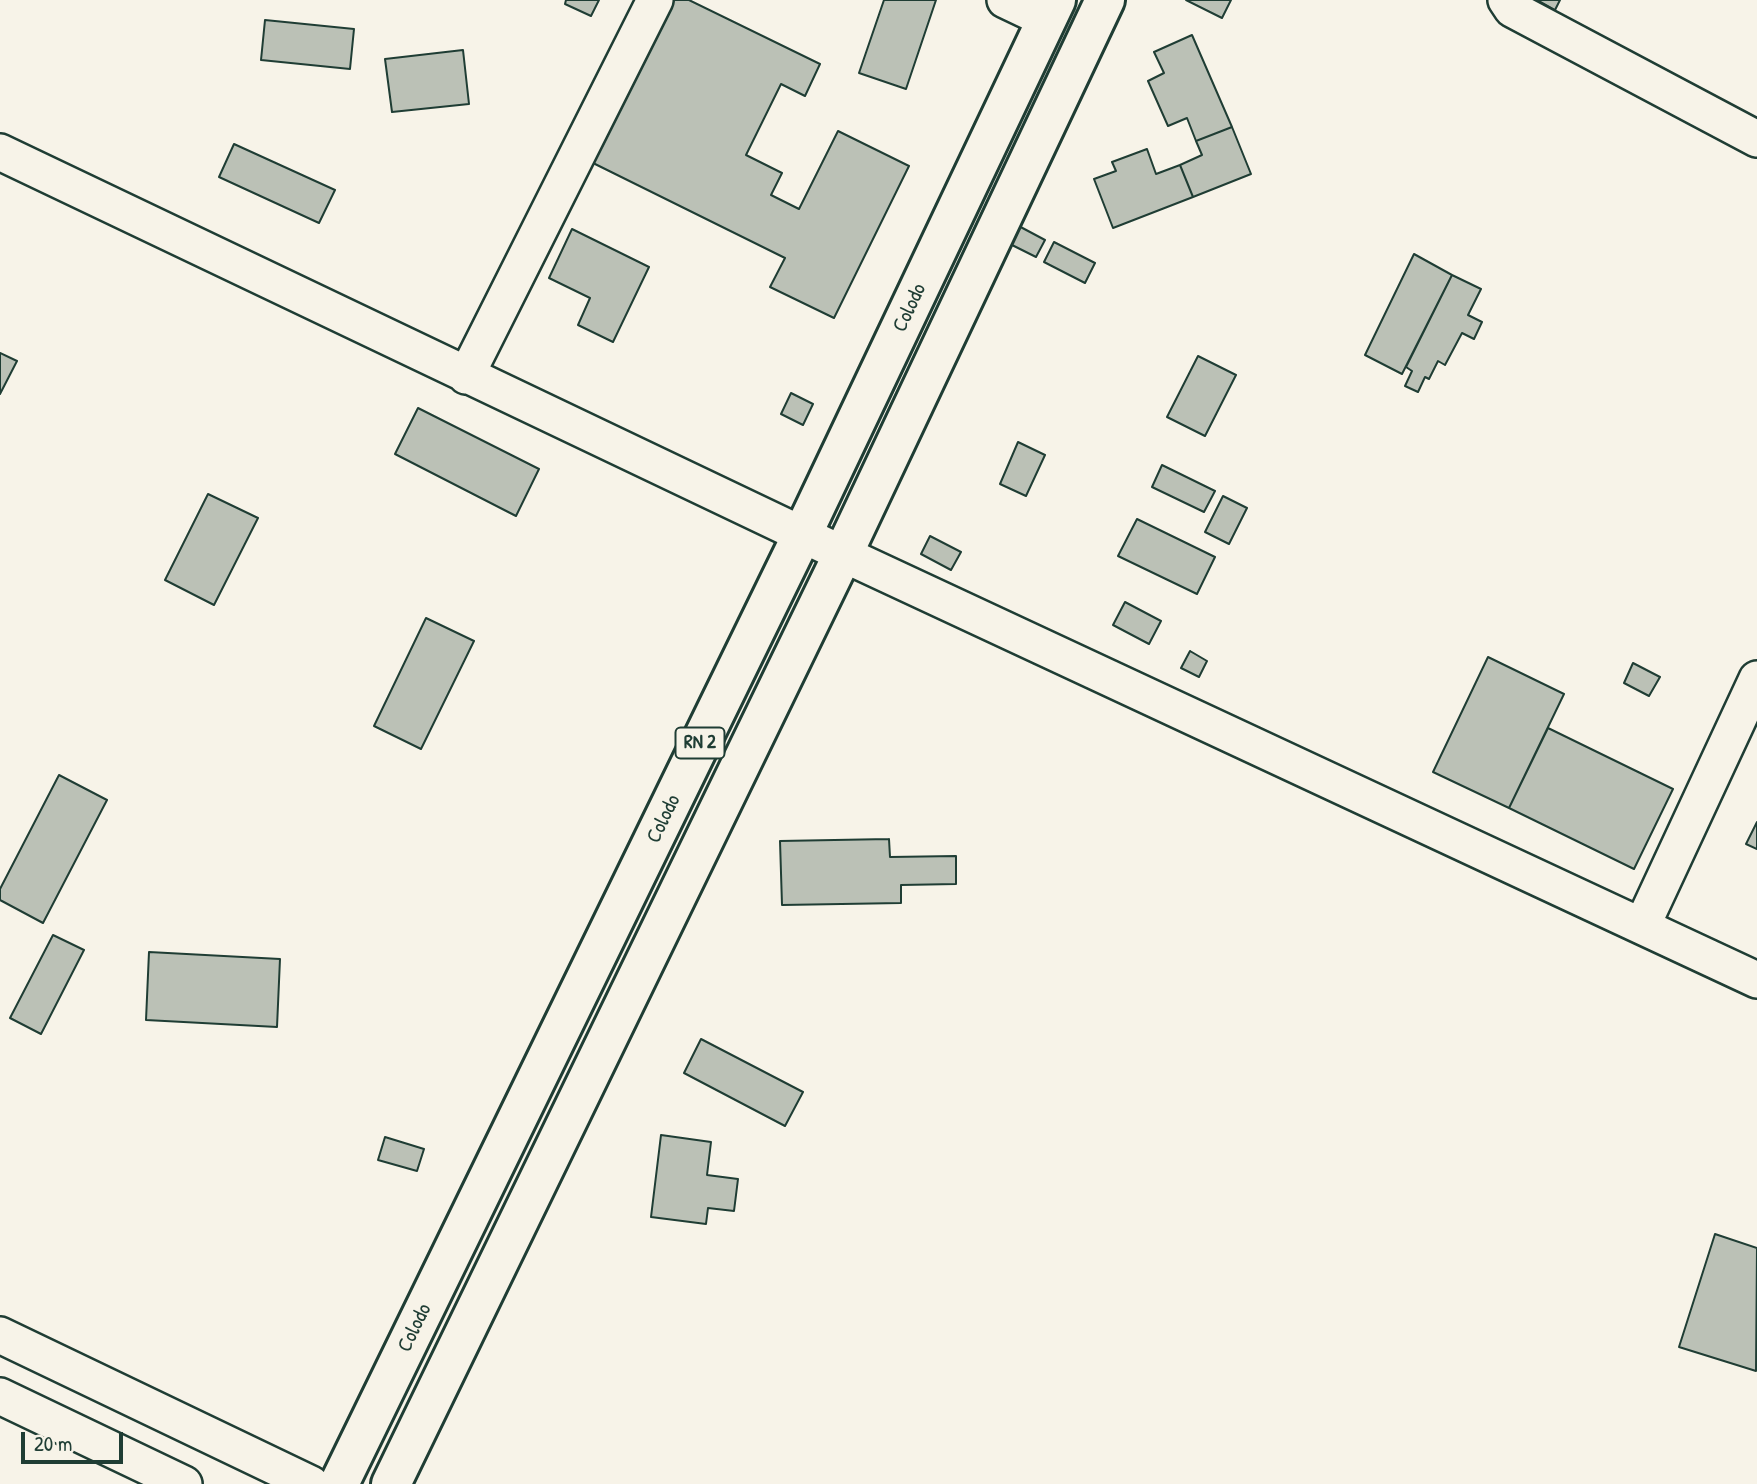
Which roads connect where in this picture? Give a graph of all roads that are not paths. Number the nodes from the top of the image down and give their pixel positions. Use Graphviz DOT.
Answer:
graph roads {
  1 [pos="655,0"];
  2 [pos="1005,0"];
  3 [pos="1105,0"];
  4 [pos="1506,0"];
  5 [pos="1051,10"];
  6 [pos="1757,139"];
  7 [pos="0,152"];
  8 [pos="466,376"];
  9 [pos="802,535"];
  10 [pos="843,554"];
  11 [pos="1757,679"];
  12 [pos="1642,926"];
  13 [pos="1757,980"];
  14 [pos="0,1335"];
  15 [pos="0,1396"];
  16 [pos="184,1484"];
  17 [pos="311,1484"];
  18 [pos="340,1484"];
  19 [pos="391,1484"];
  1 -- 8 [label="street"];
  2 -- 5 [label="street"];
  3 -- 10 [label="main road, RN 2"];
  4 -- 6 [label="street"];
  5 -- 9 [label="main road, Colodo / RN 2"];
  7 -- 8 [label="street"];
  8 -- 9 [label="street"];
  9 -- 10 [label="street"];
  9 -- 18 [label="main road, Colodo / RN 2"];
  10 -- 12 [label="street"];
  10 -- 19 [label="main road, RN 2"];
  11 -- 12 [label="street"];
  12 -- 13 [label="street"];
  14 -- 17 [label="street"];
  15 -- 16 [label="street"];
}
